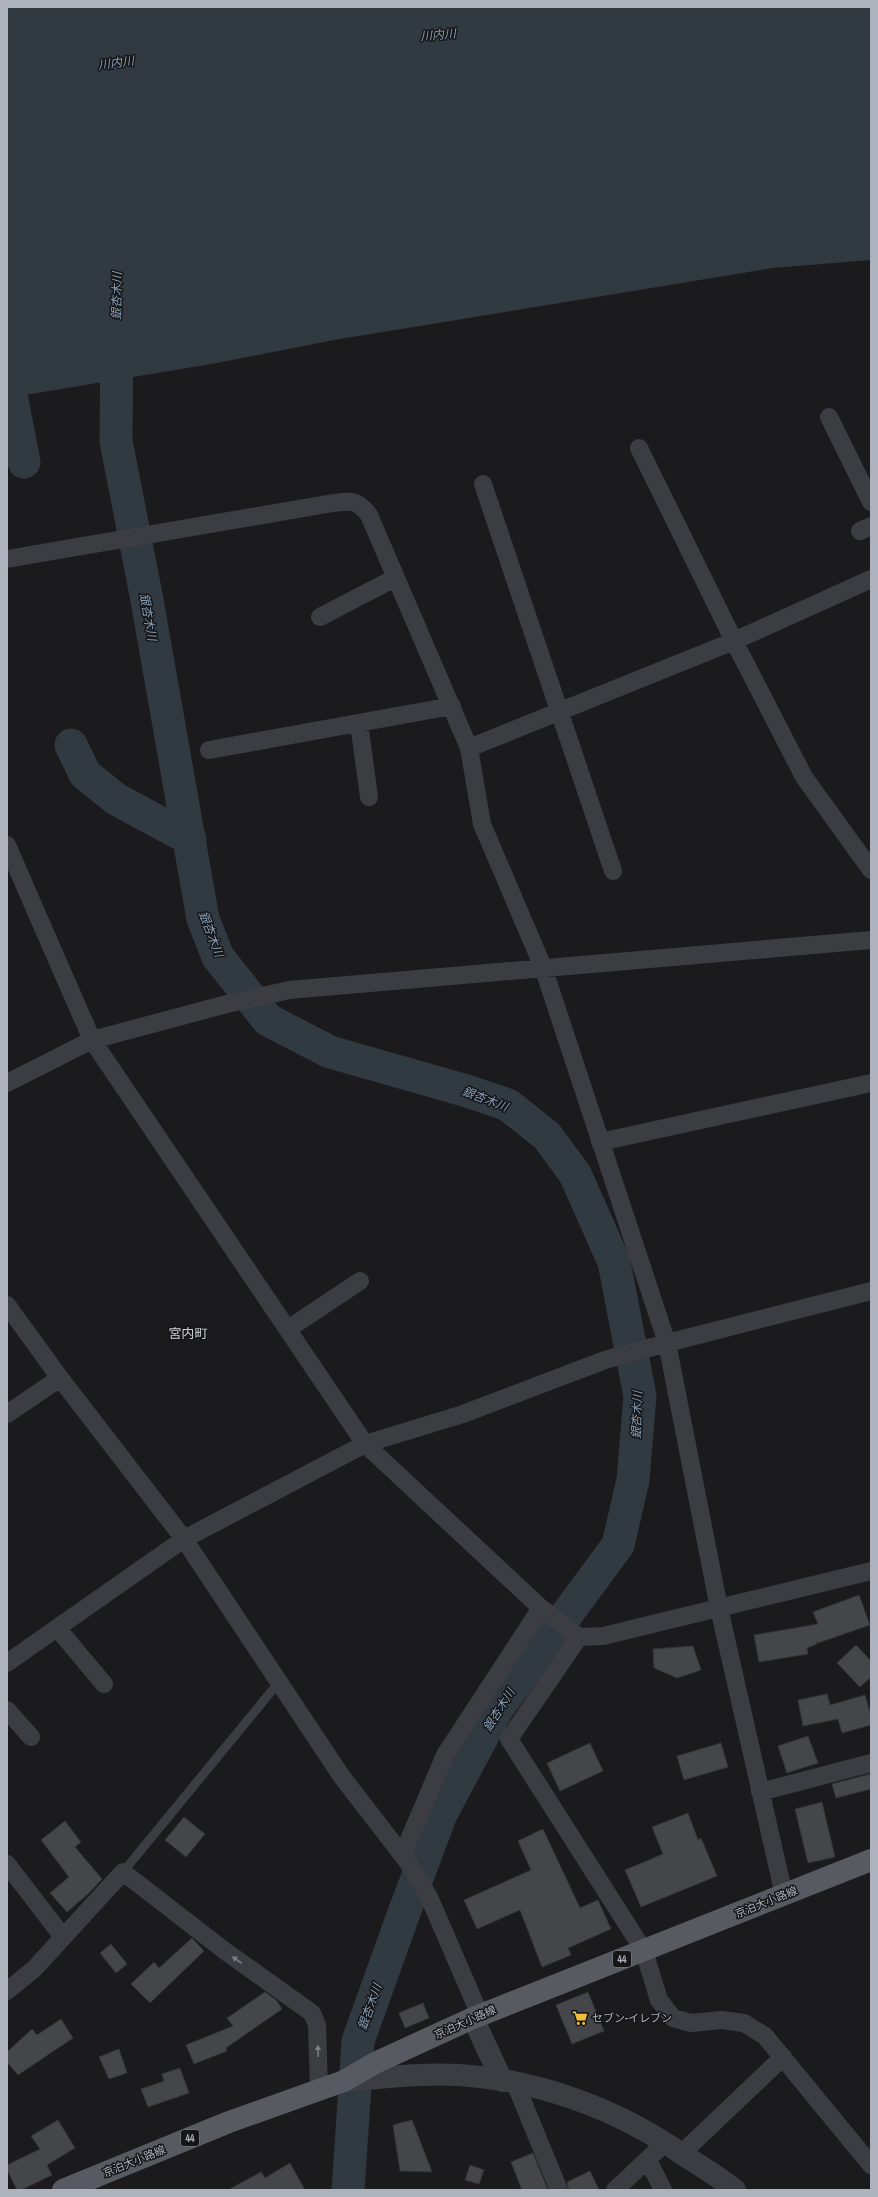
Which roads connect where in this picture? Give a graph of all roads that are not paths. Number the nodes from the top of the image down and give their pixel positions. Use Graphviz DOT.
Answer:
graph roads {
  1 [pos="829,417"];
  2 [pos="639,448"];
  3 [pos="483,484"];
  4 [pos="871,502"];
  5 [pos="7,559"];
  6 [pos="395,578"];
  7 [pos="871,579"];
  8 [pos="320,617"];
  9 [pos="734,641"];
  10 [pos="452,706"];
  11 [pos="559,711"];
  12 [pos="359,723"];
  13 [pos="469,748"];
  14 [pos="209,750"];
  15 [pos="368,797"];
  16 [pos="7,845"];
  17 [pos="871,870"];
  18 [pos="613,871"];
  19 [pos="871,940"];
  20 [pos="543,967"];
  21 [pos="92,1040"];
  22 [pos="7,1083"];
  23 [pos="871,1083"];
  24 [pos="600,1142"];
  25 [pos="360,1281"];
  26 [pos="871,1291"];
  27 [pos="7,1305"];
  28 [pos="288,1329"];
  29 [pos="667,1343"];
  30 [pos="60,1378"];
  31 [pos="7,1414"];
  32 [pos="366,1444"];
  33 [pos="184,1539"];
  34 [pos="871,1571"];
  35 [pos="541,1608"];
  36 [pos="719,1608"];
  37 [pos="57,1628"];
  38 [pos="579,1637"];
  39 [pos="7,1662"];
  40 [pos="279,1682"];
  41 [pos="104,1684"];
  42 [pos="7,1710"];
  43 [pos="30,1737"];
  44 [pos="871,1763"];
  45 [pos="760,1792"];
  46 [pos="405,1858"];
  47 [pos="871,1860"];
  48 [pos="7,1864"];
  49 [pos="123,1872"];
  50 [pos="784,1895"];
  51 [pos="63,1937"];
  52 [pos="644,1951"];
  53 [pos="7,1991"];
  54 [pos="477,2016"];
  55 [pos="783,2057"];
  56 [pos="374,2071"];
  57 [pos="508,2082"];
  58 [pos="332,2086"];
  59 [pos="674,2148"];
  60 [pos="648,2160"];
  61 [pos="871,2165"];
  62 [pos="62,2190"];
  63 [pos="559,2190"];
  64 [pos="615,2190"];
  65 [pos="663,2190"];
  66 [pos="735,2190"];
  1 -- 4 [label="street"];
  2 -- 9 [label="street"];
  3 -- 11 [label="street"];
  5 -- 6 [label="street"];
  6 -- 8 [label="street"];
  6 -- 10 [label="street"];
  7 -- 9 [label="street"];
  9 -- 11 [label="street"];
  9 -- 17 [label="street"];
  10 -- 12 [label="street"];
  10 -- 13 [label="street"];
  11 -- 13 [label="street"];
  11 -- 18 [label="street"];
  12 -- 14 [label="street"];
  12 -- 15 [label="street"];
  13 -- 20 [label="street"];
  16 -- 21 [label="street"];
  19 -- 20 [label="street"];
  20 -- 21 [label="street"];
  20 -- 24 [label="street"];
  21 -- 22 [label="street"];
  21 -- 28 [label="street"];
  23 -- 24 [label="street"];
  24 -- 29 [label="street"];
  25 -- 28 [label="street"];
  26 -- 29 [label="street"];
  27 -- 30 [label="street"];
  28 -- 32 [label="street"];
  29 -- 32 [label="street"];
  29 -- 36 [label="street"];
  30 -- 31 [label="street"];
  30 -- 33 [label="street"];
  32 -- 33 [label="street"];
  32 -- 35 [label="street"];
  33 -- 37 [label="street"];
  33 -- 40 [label="street"];
  34 -- 36 [label="street"];
  35 -- 38 [label="street"];
  35 -- 46 [label="street"];
  36 -- 38 [label="street"];
  36 -- 45 [label="street"];
  37 -- 39 [label="street"];
  37 -- 41 [label="street"];
  38 -- 52 [label="street"];
  40 -- 46 [label="street"];
  40 -- 49 [label="lane"];
  42 -- 43 [label="street"];
  44 -- 45 [label="street"];
  45 -- 50 [label="street"];
  46 -- 54 [label="street"];
  47 -- 50 [label="main road, 京泊大小路線 / 44"];
  48 -- 51 [label="street"];
  49 -- 51 [label="street"];
  58 -- 49 [label="street, one-way"];
  50 -- 52 [label="main road, 京泊大小路線 / 44"];
  51 -- 53 [label="street"];
  52 -- 54 [label="main road, 京泊大小路線 / 44"];
  52 -- 55 [label="street"];
  54 -- 56 [label="main road, 京泊大小路線 / 44"];
  54 -- 57 [label="street"];
  55 -- 59 [label="street"];
  55 -- 61 [label="street"];
  56 -- 57 [label="street"];
  56 -- 58 [label="main road, 京泊大小路線 / 44"];
  57 -- 59 [label="street"];
  57 -- 63 [label="street"];
  58 -- 62 [label="main road, 京泊大小路線 / 44"];
  59 -- 60 [label="street"];
  59 -- 66 [label="street"];
  60 -- 64 [label="street"];
  60 -- 65 [label="street"];
}
